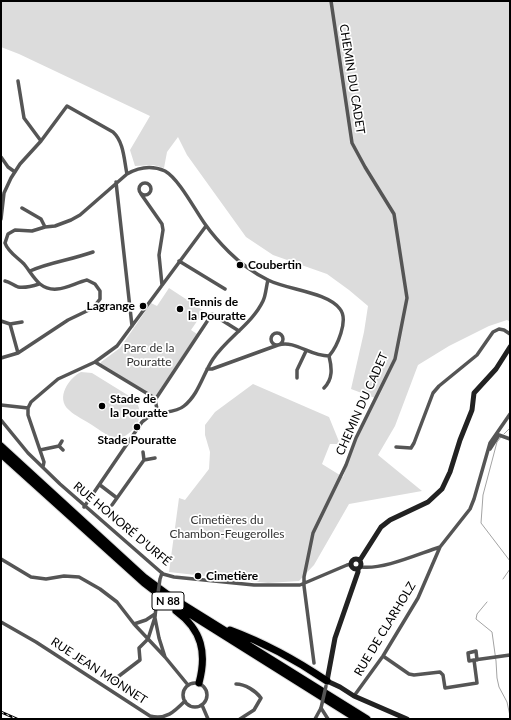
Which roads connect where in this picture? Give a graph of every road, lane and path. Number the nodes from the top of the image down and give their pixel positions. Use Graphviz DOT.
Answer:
graph roads {
  1 [pos="331,1"];
  2 [pos="18,81"];
  3 [pos="41,141"];
  4 [pos="1,157"];
  5 [pos="15,172"];
  6 [pos="127,174"];
  7 [pos="116,182"];
  8 [pos="141,194"];
  9 [pos="22,208"];
  10 [pos="1,219"];
  11 [pos="206,226"];
  12 [pos="44,227"];
  13 [pos="93,252"];
  14 [pos="179,261"];
  15 [pos="30,271"];
  16 [pos="268,280"];
  17 [pos="5,281"];
  18 [pos="39,284"];
  19 [pos="162,285"];
  20 [pos="226,289"];
  21 [pos="1,321"];
  22 [pos="22,322"];
  23 [pos="10,324"];
  24 [pos="132,326"];
  25 [pos="239,332"];
  26 [pos="510,334"];
  27 [pos="510,347"];
  28 [pos="306,351"];
  29 [pos="18,354"];
  30 [pos="329,356"];
  31 [pos="1,358"];
  32 [pos="95,362"];
  33 [pos="207,369"];
  34 [pos="297,378"];
  35 [pos="324,388"];
  36 [pos="155,400"];
  37 [pos="1,405"];
  38 [pos="28,408"];
  39 [pos="158,413"];
  40 [pos="510,414"];
  41 [pos="1,420"];
  42 [pos="510,439"];
  43 [pos="62,441"];
  44 [pos="1,446"];
  45 [pos="58,446"];
  46 [pos="396,447"];
  47 [pos="40,450"];
  48 [pos="63,450"];
  49 [pos="143,452"];
  50 [pos="1,454"];
  51 [pos="486,457"];
  52 [pos="155,458"];
  53 [pos="144,460"];
  54 [pos="43,467"];
  55 [pos="100,485"];
  56 [pos="117,498"];
  57 [pos="112,505"];
  58 [pos="84,507"];
  59 [pos="440,547"];
  60 [pos="1,559"];
  61 [pos="360,560"];
  62 [pos="351,564"];
  63 [pos="125,566"];
  64 [pos="359,568"];
  65 [pos="162,573"];
  66 [pos="305,583"];
  67 [pos="155,616"];
  68 [pos="1,622"];
  69 [pos="134,624"];
  70 [pos="215,624"];
  71 [pos="148,639"];
  72 [pos="510,655"];
  73 [pos="383,656"];
  74 [pos="165,657"];
  75 [pos="314,663"];
  76 [pos="115,679"];
  77 [pos="199,683"];
  78 [pos="236,684"];
  79 [pos="326,684"];
  80 [pos="188,685"];
  81 [pos="354,696"];
  82 [pos="185,701"];
  83 [pos="202,705"];
  84 [pos="321,708"];
  85 [pos="208,719"];
  86 [pos="240,719"];
  87 [pos="315,719"];
  88 [pos="328,719"];
  89 [pos="357,719"];
  90 [pos="367,719"];
  91 [pos="407,719"];
  1 -- 66 [label="street, CHEMIN DU CADET"];
  2 -- 3 [label="street"];
  3 -- 5 [label="street"];
  3 -- 6 [label="street"];
  4 -- 5 [label="street"];
  5 -- 10 [label="street"];
  6 -- 7 [label="street"];
  6 -- 11 [label="street"];
  7 -- 12 [label="street"];
  7 -- 24 [label="street"];
  8 -- 19 [label="street"];
  9 -- 12 [label="street"];
  11 -- 14 [label="street"];
  11 -- 16 [label="street"];
  12 -- 15 [label="street"];
  13 -- 15 [label="street"];
  14 -- 19 [label="street"];
  14 -- 20 [label="street"];
  15 -- 18 [label="street"];
  16 -- 25 [label="street"];
  16 -- 30 [label="street"];
  17 -- 18 [label="street"];
  18 -- 29 [label="street"];
  19 -- 24 [label="street"];
  21 -- 23 [label="street"];
  22 -- 23 [label="street"];
  23 -- 29 [label="street"];
  24 -- 32 [label="street"];
  25 -- 33 [label="street"];
  25 -- 36 [label="street"];
  26 -- 46 [label="street"];
  27 -- 61 [label="main road"];
  28 -- 30 [label="street"];
  28 -- 33 [label="street"];
  28 -- 34 [label="street"];
  29 -- 31 [label="street"];
  30 -- 35 [label="street"];
  32 -- 36 [label="street"];
  32 -- 38 [label="street"];
  33 -- 39 [label="street"];
  36 -- 39 [label="street"];
  37 -- 38 [label="street"];
  38 -- 47 [label="street"];
  39 -- 55 [label="street"];
  40 -- 51 [label="street"];
  41 -- 54 [label="street, RUE HONORÉ D'URFÉ"];
  42 -- 51 [label="street"];
  43 -- 45 [label="street"];
  44 -- 70 [label="highway, N 88"];
  45 -- 47 [label="street"];
  45 -- 48 [label="street"];
  47 -- 54 [label="street"];
  49 -- 53 [label="street"];
  50 -- 63 [label="highway, N 88"];
  51 -- 59 [label="street, RUE DE CLARHOLZ"];
  52 -- 53 [label="street"];
  53 -- 56 [label="street"];
  54 -- 58 [label="street, RUE HONORÉ D'URFÉ"];
  55 -- 56 [label="street"];
  55 -- 58 [label="street"];
  56 -- 57 [label="street"];
  58 -- 65 [label="street, RUE HONORÉ D'URFÉ"];
  59 -- 64 [label="street"];
  59 -- 73 [label="street, RUE DE CLARHOLZ"];
  60 -- 69 [label="street"];
  61 -- 62 [label="main road"];
  61 -- 64 [label="main road"];
  62 -- 64 [label="main road"];
  62 -- 66 [label="street, RUE HONORÉ D'URFÉ"];
  63 -- 77 [label="highway, N 88"];
  63 -- 89 [label="highway, N 88"];
  64 -- 79 [label="main road"];
  65 -- 66 [label="street, RUE HONORÉ D'URFÉ"];
  65 -- 67 [label="street, bridge"];
  66 -- 75 [label="street, CHEMIN DU CADET"];
  67 -- 69 [label="street"];
  67 -- 71 [label="street"];
  67 -- 74 [label="street"];
  68 -- 82 [label="street, RUE JEAN MONNET"];
  69 -- 71 [label="street"];
  70 -- 79 [label="highway"];
  70 -- 90 [label="highway, N 88"];
  71 -- 74 [label="street"];
  71 -- 76 [label="street"];
  72 -- 73 [label="street"];
  73 -- 81 [label="street, RUE DE CLARHOLZ"];
  74 -- 80 [label="street"];
  77 -- 80 [label="street"];
  77 -- 83 [label="street"];
  78 -- 86 [label="street"];
  79 -- 81 [label="main road"];
  79 -- 84 [label="street, bridge"];
  80 -- 82 [label="street"];
  81 -- 91 [label="main road"];
  82 -- 83 [label="street"];
  83 -- 85 [label="street"];
  84 -- 87 [label="street"];
  84 -- 88 [label="street"];
}
